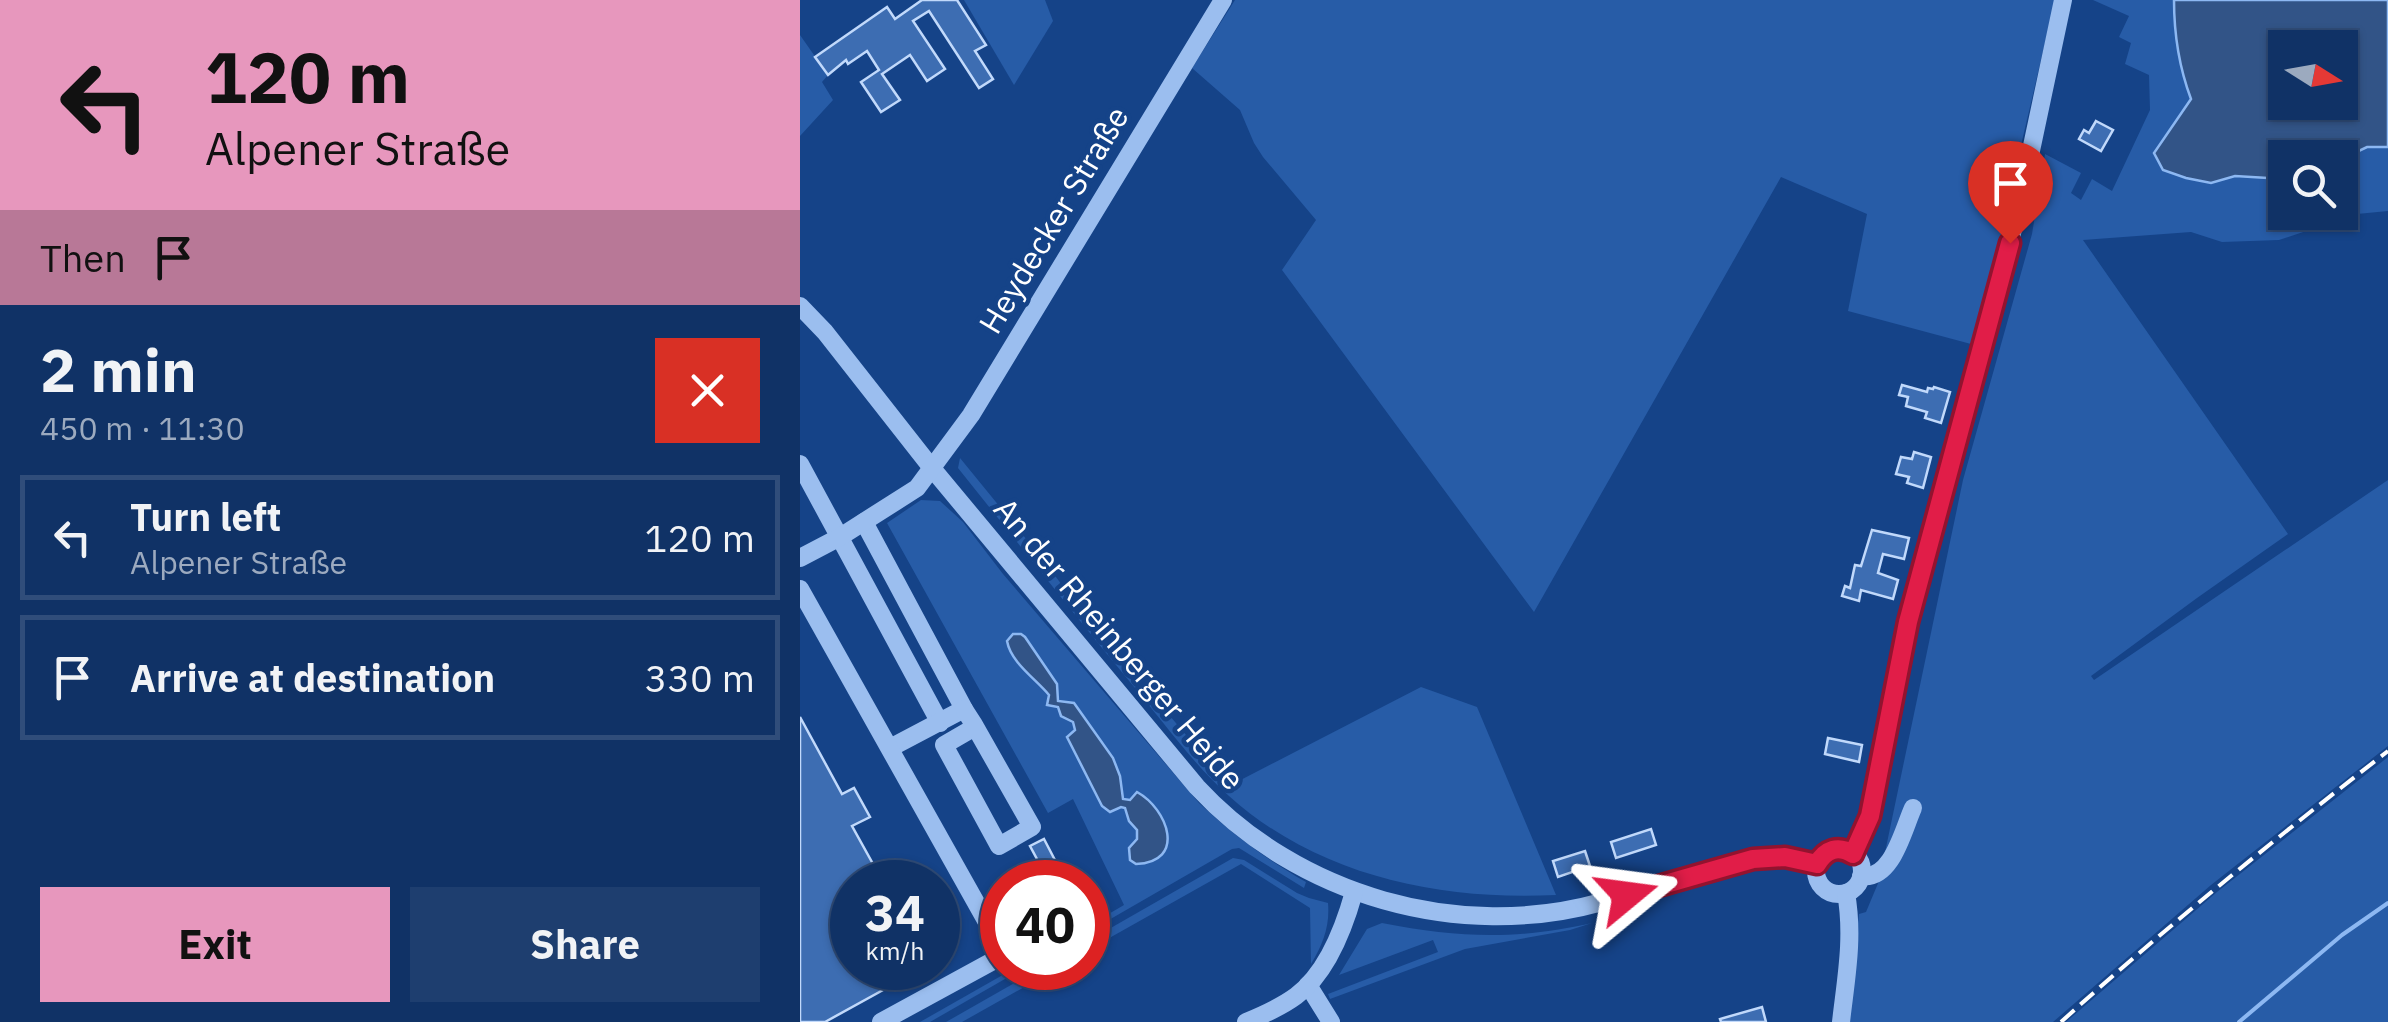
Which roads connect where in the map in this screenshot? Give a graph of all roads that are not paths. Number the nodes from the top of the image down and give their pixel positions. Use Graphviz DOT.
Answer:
graph roads {
  1 [pos="1223,0"];
  2 [pos="2063,0"];
  3 [pos="800,306"];
  4 [pos="800,464"];
  5 [pos="930,467"];
  6 [pos="808,497"];
  7 [pos="864,522"];
  8 [pos="840,537"];
  9 [pos="800,558"];
  10 [pos="800,589"];
  11 [pos="964,710"];
  12 [pos="940,723"];
  13 [pos="975,728"];
  14 [pos="890,748"];
  15 [pos="1914,808"];
  16 [pos="1853,854"];
  17 [pos="1817,864"];
  18 [pos="1861,876"];
  19 [pos="1354,892"];
  20 [pos="1846,893"];
  21 [pos="980,913"];
  22 [pos="980,966"];
  23 [pos="1308,985"];
  24 [pos="881,1022"];
  25 [pos="1246,1022"];
  26 [pos="1331,1022"];
  27 [pos="1841,1022"];
  1 -- 5 [label="street, Heydecker Straße"];
  2 -- 16 [label="street"];
  3 -- 5 [label="street, An der Rheinberger Heide"];
  4 -- 6 [label="street"];
  5 -- 7 [label="street, Heydecker Straße"];
  5 -- 19 [label="street, An der Rheinberger Heide"];
  6 -- 8 [label="street"];
  7 -- 8 [label="street, Heydecker Straße"];
  7 -- 11 [label="street"];
  8 -- 9 [label="street, Heydecker Straße"];
  8 -- 12 [label="street"];
  10 -- 14 [label="street"];
  11 -- 12 [label="street"];
  11 -- 13 [label="street"];
  12 -- 14 [label="street"];
  13 -- 13 [label="street"];
  14 -- 21 [label="street"];
  15 -- 18 [label="street"];
  16 -- 17 [label="street"];
  16 -- 18 [label="street"];
  17 -- 19 [label="street, An der Rheinberger Heide"];
  17 -- 20 [label="street"];
  18 -- 20 [label="street"];
  19 -- 23 [label="street"];
  20 -- 27 [label="street"];
  22 -- 24 [label="street"];
  23 -- 25 [label="street"];
  23 -- 26 [label="street"];
}
